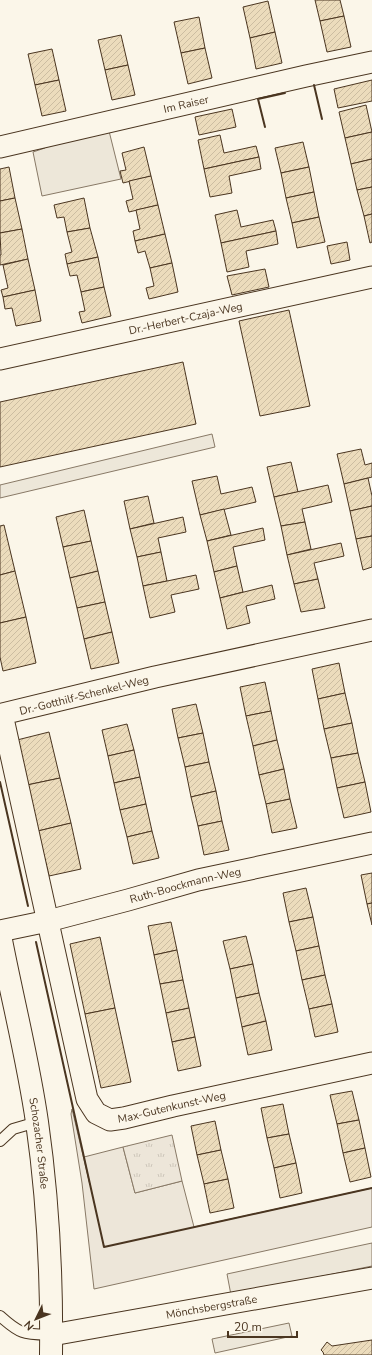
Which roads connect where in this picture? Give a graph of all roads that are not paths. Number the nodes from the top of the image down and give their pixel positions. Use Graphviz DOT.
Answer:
graph roads {
  1 [pos="372,62"];
  2 [pos="0,147"];
  3 [pos="372,277"];
  4 [pos="0,359"];
  5 [pos="372,630"];
  6 [pos="372,843"];
  7 [pos="48,921"];
  8 [pos="0,931"];
  9 [pos="0,935"];
  10 [pos="372,1063"];
  11 [pos="37,1122"];
  12 [pos="0,1140"];
  13 [pos="372,1278"];
  14 [pos="0,1316"];
  15 [pos="52,1345"];
  1 -- 2 [label="street, Im Raiser"];
  3 -- 4 [label="street, Dr.-Herbert-Czaja-Weg"];
  5 -- 7 [label="street, Dr.-Gotthilf-Schenkel-Weg"];
  6 -- 7 [label="street, Ruth-Boockmann-Weg"];
  7 -- 8 [label="street, Ruth-Boockmann-Weg"];
  7 -- 10 [label="street, Max-Gutenkunst-Weg"];
  9 -- 11 [label="main road, Schozacher Straße"];
  11 -- 12 [label="lane"];
  11 -- 15 [label="main road, Schozacher Straße"];
  13 -- 15 [label="street, Mönchsbergstraße"];
  14 -- 15 [label="lane"];
}
